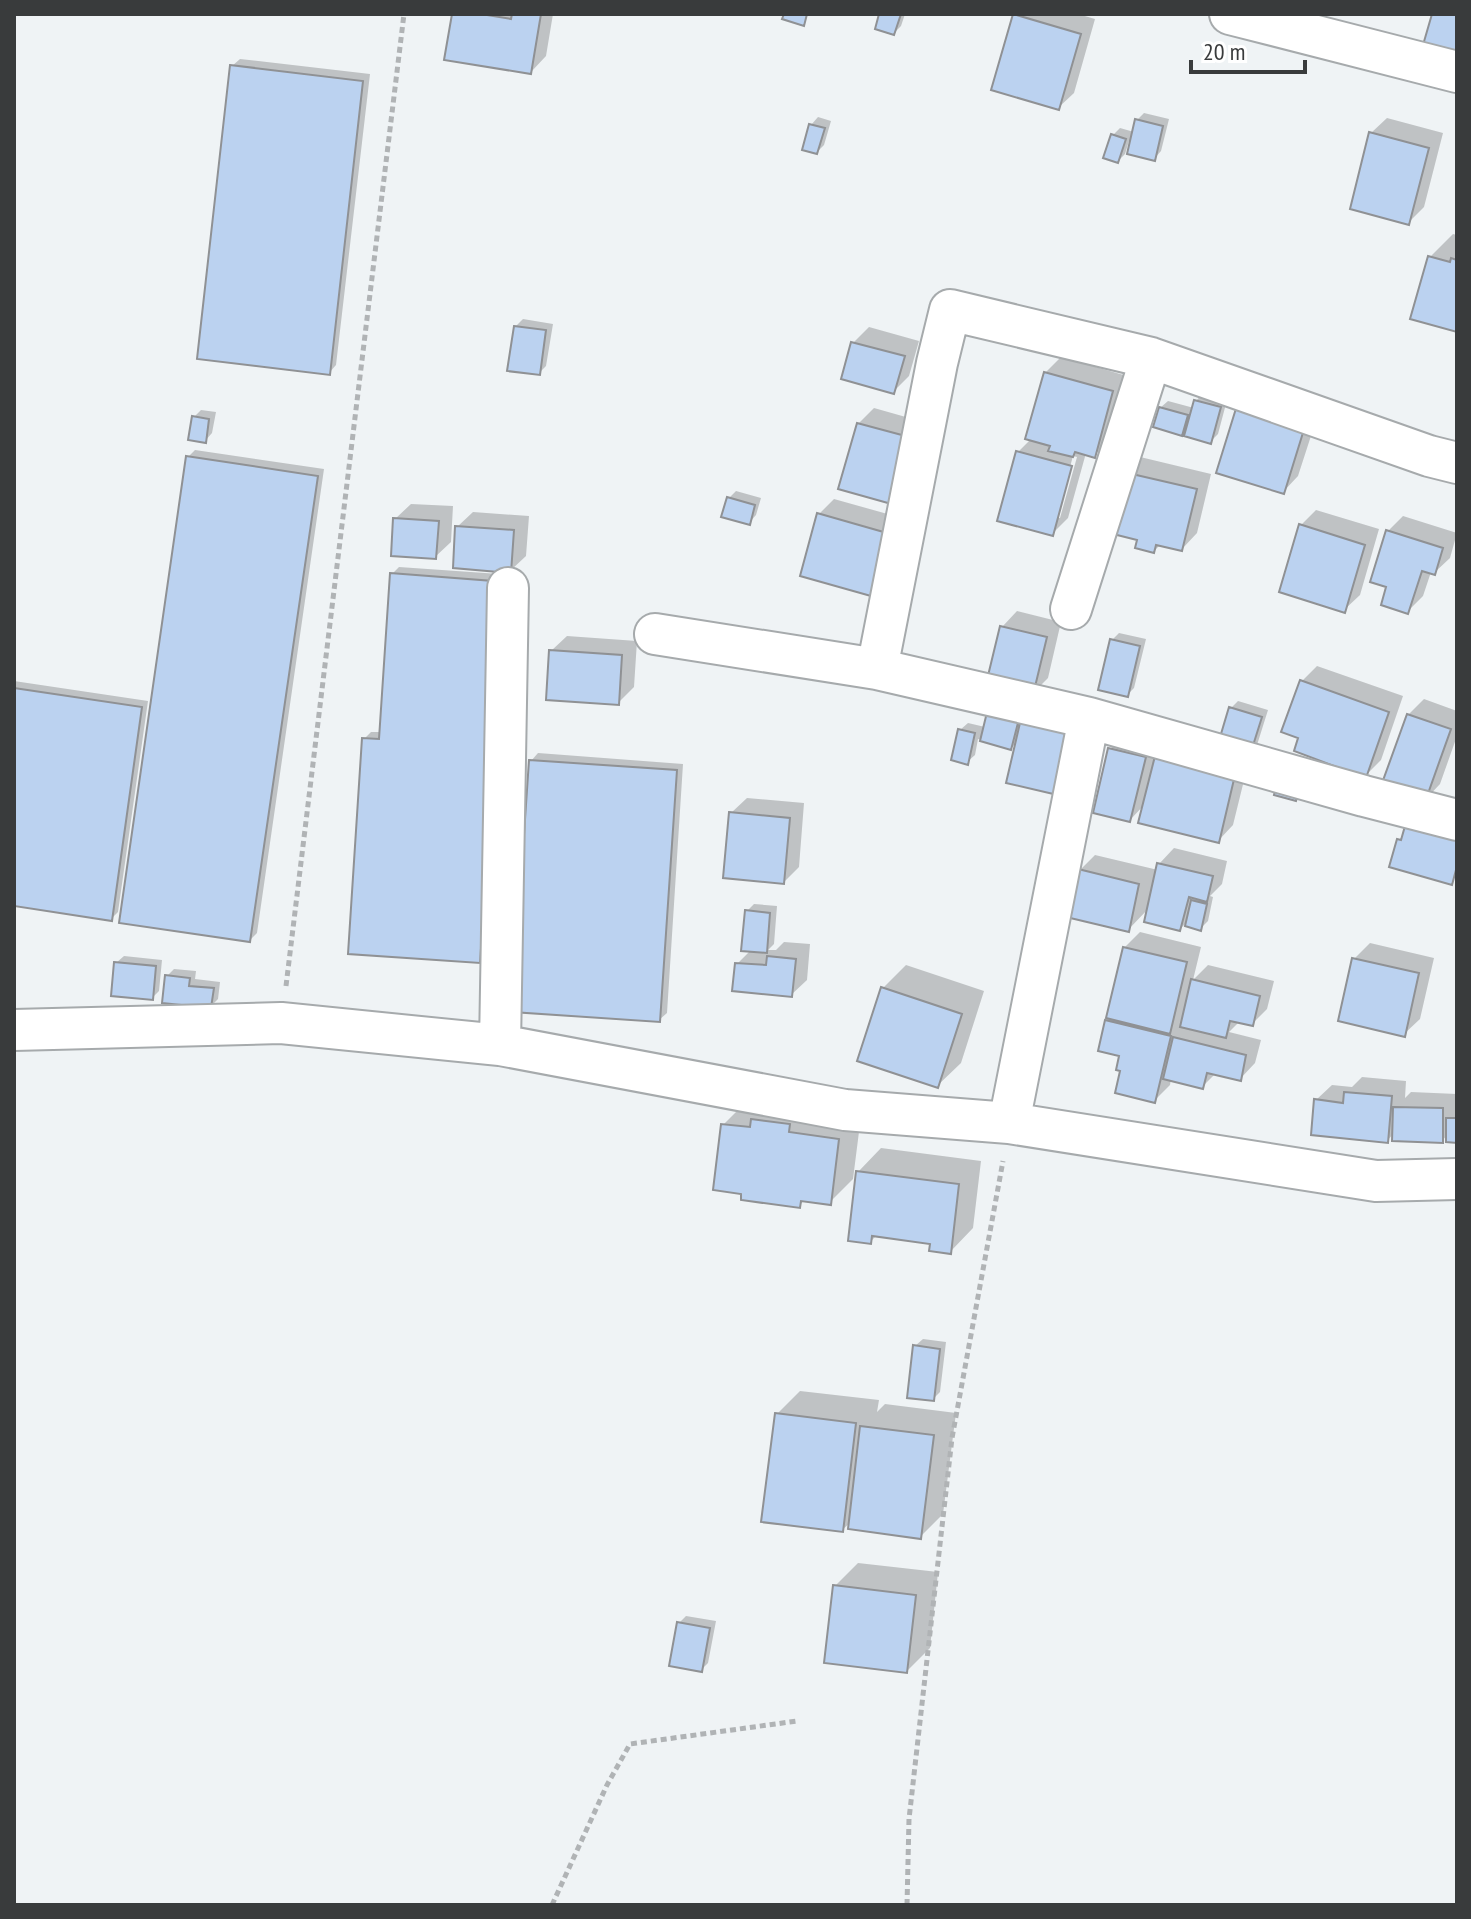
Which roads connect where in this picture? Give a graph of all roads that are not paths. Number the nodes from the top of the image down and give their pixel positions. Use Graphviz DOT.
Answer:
graph roads {
  1 [pos="1230,14"];
  2 [pos="1457,72"];
  3 [pos="1151,358"];
  4 [pos="1457,463"];
  5 [pos="508,588"];
  6 [pos="1071,609"];
  7 [pos="655,634"];
  8 [pos="877,669"];
  9 [pos="1089,718"];
  10 [pos="1457,820"];
  11 [pos="14,1030"];
  12 [pos="500,1045"];
  13 [pos="1009,1123"];
  14 [pos="1457,1179"];
  1 -- 2 [label="street"];
  3 -- 4 [label="street"];
  3 -- 6 [label="street"];
  3 -- 8 [label="street"];
  5 -- 12 [label="street"];
  7 -- 8 [label="street"];
  8 -- 9 [label="street"];
  9 -- 10 [label="street"];
  9 -- 13 [label="street"];
  11 -- 12 [label="street"];
  12 -- 13 [label="street"];
  13 -- 14 [label="street"];
}
